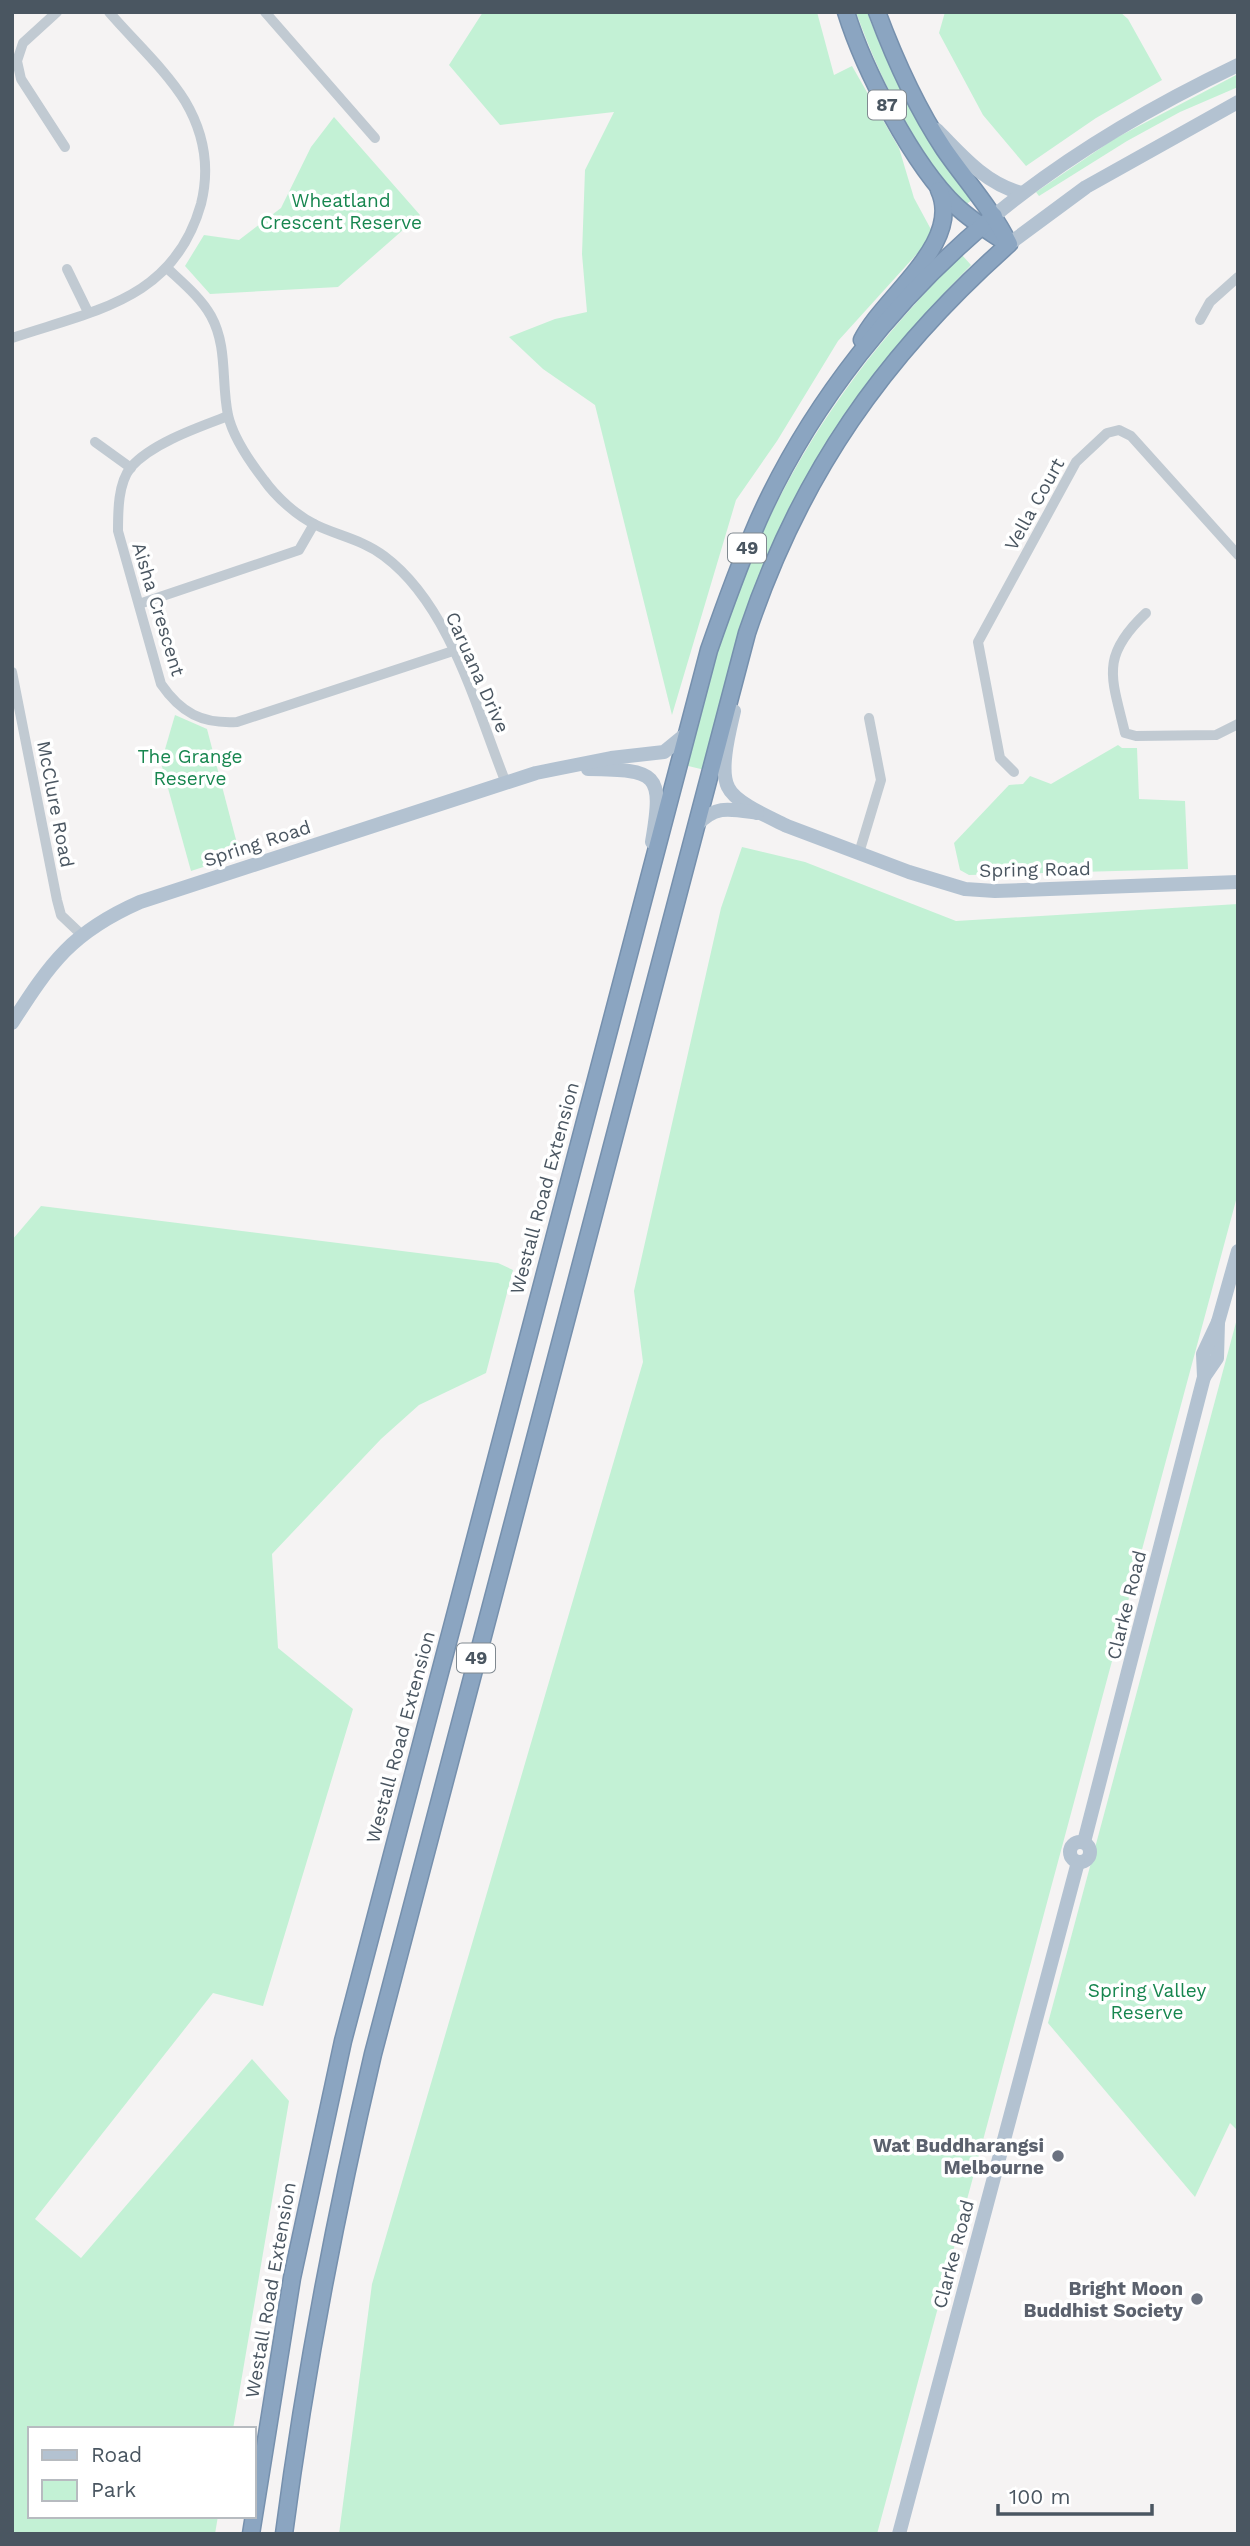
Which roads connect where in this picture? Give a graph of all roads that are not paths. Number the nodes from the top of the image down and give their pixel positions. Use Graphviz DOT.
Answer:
graph roads {
  1 [pos="57,12"];
  2 [pos="109,12"];
  3 [pos="265,12"];
  4 [pos="846,12"];
  5 [pos="877,12"];
  6 [pos="1238,65"];
  7 [pos="1238,102"];
  8 [pos="924,117"];
  9 [pos="375,138"];
  10 [pos="65,147"];
  11 [pos="936,184"];
  12 [pos="1022,192"];
  13 [pos="987,221"];
  14 [pos="1009,244"];
  15 [pos="67,269"];
  16 [pos="168,269"];
  17 [pos="1238,277"];
  18 [pos="88,312"];
  19 [pos="1200,320"];
  20 [pos="12,338"];
  21 [pos="844,377"];
  22 [pos="229,416"];
  23 [pos="95,442"];
  24 [pos="131,468"];
  25 [pos="314,524"];
  26 [pos="1238,555"];
  27 [pos="139,604"];
  28 [pos="757,604"];
  29 [pos="1146,613"];
  30 [pos="453,651"];
  31 [pos="12,672"];
  32 [pos="869,718"];
  33 [pos="1238,724"];
  34 [pos="686,734"];
  35 [pos="559,768"];
  36 [pos="1014,772"];
  37 [pos="506,783"];
  38 [pos="762,814"];
  39 [pos="696,826"];
  40 [pos="859,853"];
  41 [pos="1238,882"];
  42 [pos="640,909"];
  43 [pos="81,934"];
  44 [pos="12,1023"];
  45 [pos="1238,1251"];
  46 [pos="256,2503"];
  47 [pos="284,2534"];
  48 [pos="898,2534"];
  1 -- 10 [label="street"];
  2 -- 16 [label="street"];
  3 -- 9 [label="street"];
  4 -- 11 [label="highway, 87"];
  5 -- 8 [label="highway, 87"];
  6 -- 12 [label="main road, Westall Road Extension / 49"];
  7 -- 14 [label="main road, 49"];
  8 -- 12 [label="main road"];
  8 -- 13 [label="highway, 87"];
  11 -- 13 [label="highway, 87"];
  11 -- 21 [label="highway"];
  12 -- 13 [label="main road, Westall Road Extension / 49"];
  13 -- 14 [label="highway, 87"];
  13 -- 21 [label="highway, Westall Road Extension / 49"];
  14 -- 28 [label="highway, 49"];
  15 -- 18 [label="street"];
  16 -- 18 [label="street"];
  16 -- 22 [label="street, Caruana Drive"];
  17 -- 19 [label="street"];
  18 -- 20 [label="street"];
  21 -- 34 [label="highway, Westall Road Extension / 49"];
  22 -- 24 [label="street"];
  22 -- 25 [label="street, Caruana Drive"];
  23 -- 24 [label="street"];
  24 -- 27 [label="street, Aisha Crescent"];
  25 -- 27 [label="street"];
  25 -- 30 [label="street, Caruana Drive"];
  26 -- 36 [label="street, Vella Court"];
  27 -- 30 [label="street, Aisha Crescent"];
  28 -- 38 [label="main road, Spring Road"];
  28 -- 39 [label="highway, 49"];
  29 -- 33 [label="street"];
  30 -- 37 [label="street, Caruana Drive"];
  31 -- 43 [label="street, McClure Road"];
  32 -- 40 [label="street"];
  34 -- 35 [label="main road, Spring Road"];
  34 -- 42 [label="highway, Westall Road Extension / 49"];
  35 -- 37 [label="main road, Spring Road"];
  35 -- 42 [label="main road, Spring Road"];
  37 -- 43 [label="main road, Spring Road"];
  38 -- 39 [label="main road, Spring Road"];
  38 -- 40 [label="main road, Spring Road"];
  39 -- 47 [label="highway, 49"];
  40 -- 41 [label="main road, Spring Road"];
  42 -- 46 [label="highway, Westall Road Extension / 49"];
  43 -- 44 [label="main road, Spring Road"];
  45 -- 48 [label="main road, Clarke Road"];
}
